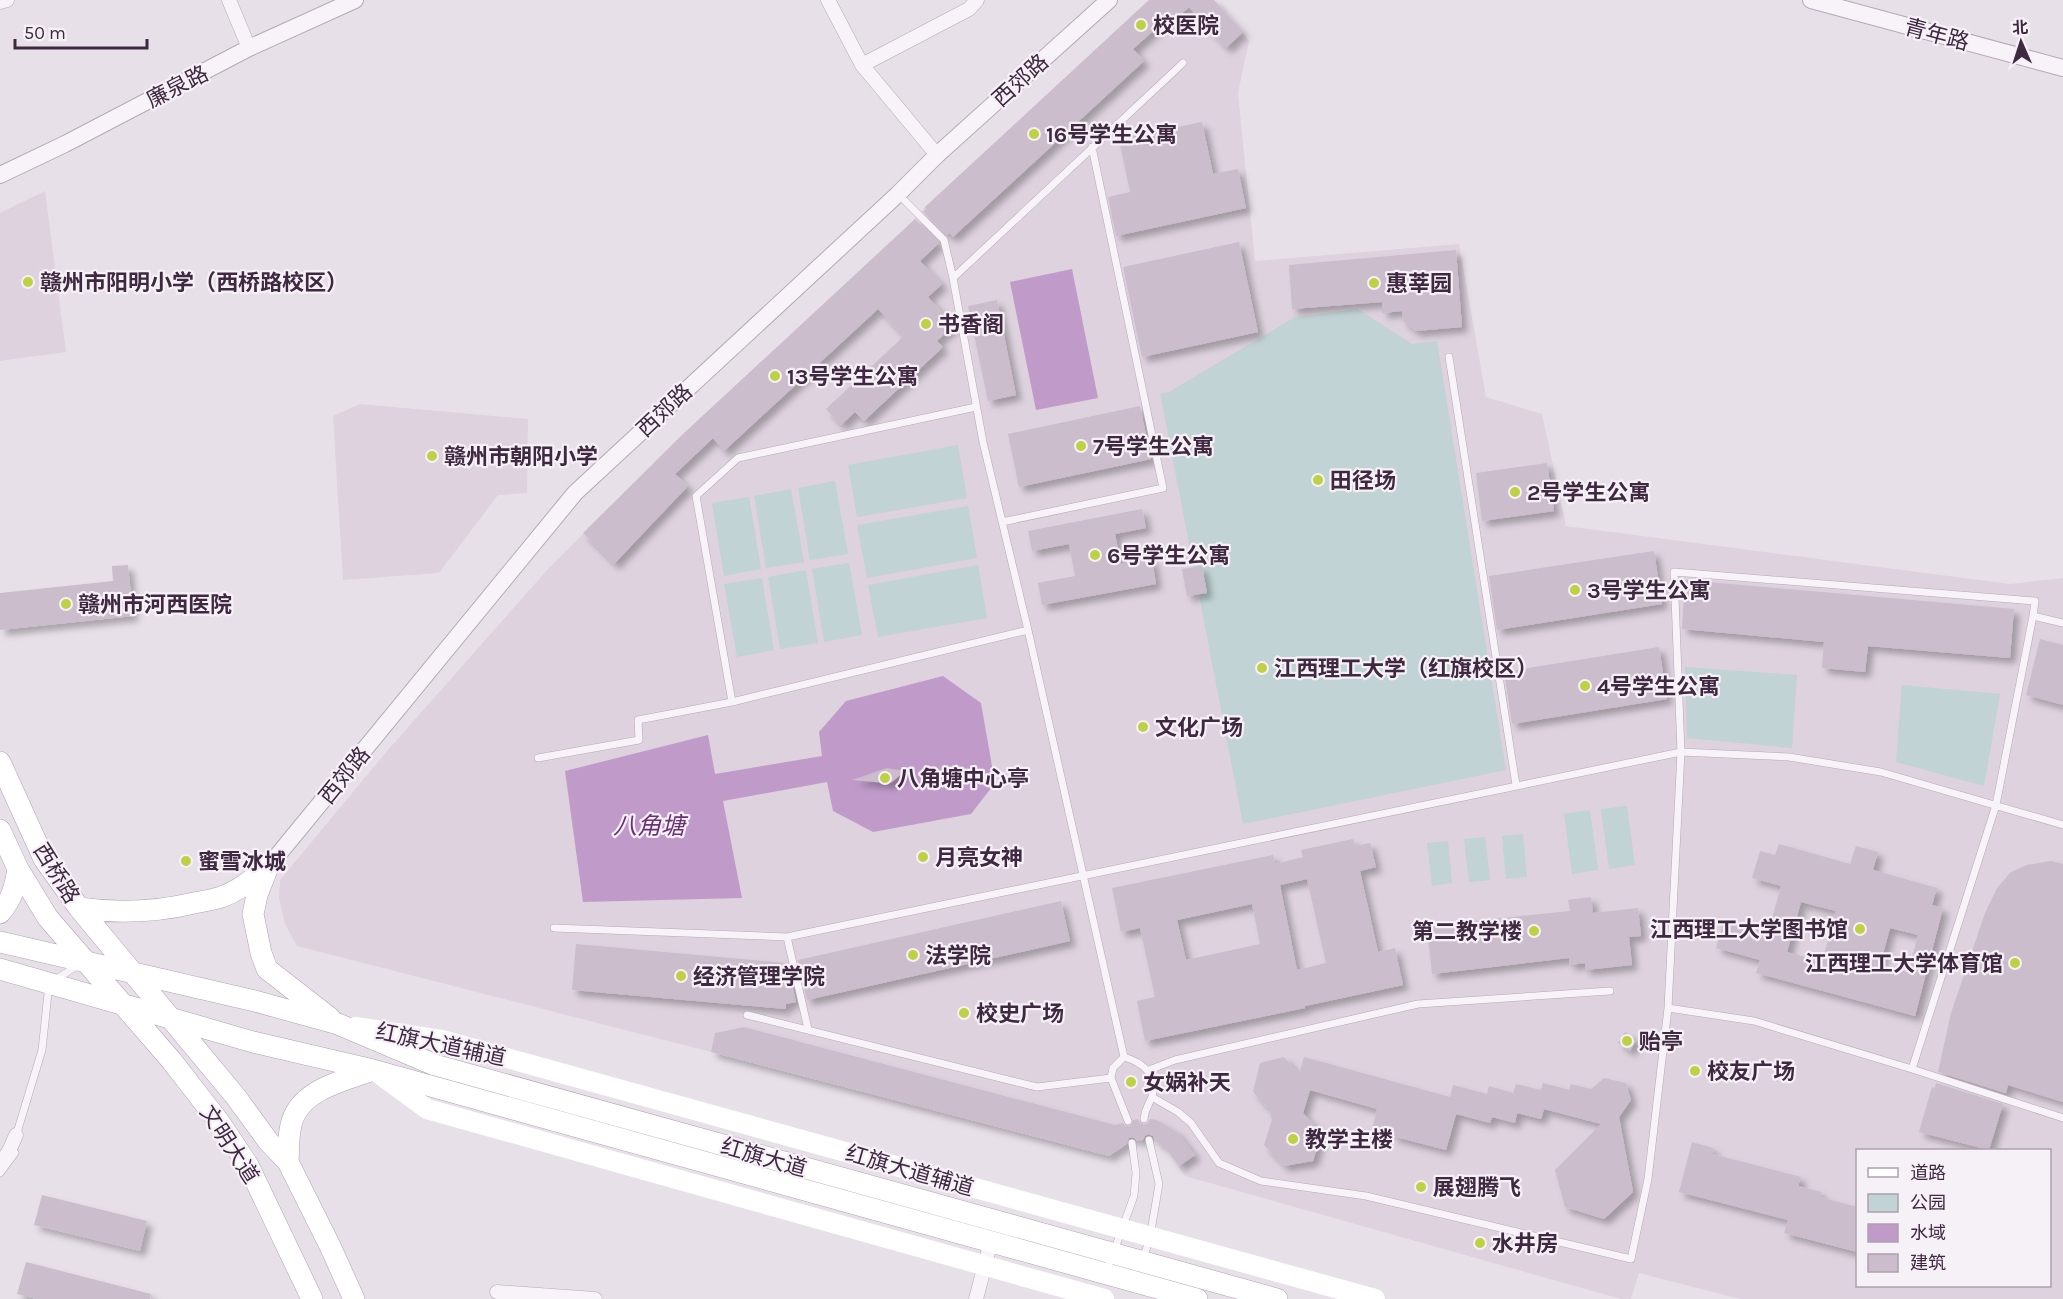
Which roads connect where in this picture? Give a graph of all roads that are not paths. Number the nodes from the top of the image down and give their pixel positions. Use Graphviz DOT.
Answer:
graph roads {
  1 [pos="7,0"];
  2 [pos="229,0"];
  3 [pos="355,0"];
  4 [pos="828,0"];
  5 [pos="977,0"];
  6 [pos="1109,0"];
  7 [pos="1811,0"];
  8 [pos="0,2"];
  9 [pos="249,48"];
  10 [pos="1183,63"];
  11 [pos="862,65"];
  12 [pos="2063,68"];
  13 [pos="1092,147"];
  14 [pos="937,155"];
  15 [pos="0,175"];
  16 [pos="898,194"];
  17 [pos="953,278"];
  18 [pos="1449,357"];
  19 [pos="976,407"];
  20 [pos="1002,522"];
  21 [pos="2033,616"];
  22 [pos="2063,623"];
  23 [pos="1028,630"];
  24 [pos="732,702"];
  25 [pos="1681,752"];
  26 [pos="538,758"];
  27 [pos="0,762"];
  28 [pos="1516,786"];
  29 [pos="1996,805"];
  30 [pos="2063,825"];
  31 [pos="0,830"];
  32 [pos="268,867"];
  33 [pos="18,869"];
  34 [pos="1083,874"];
  35 [pos="80,908"];
  36 [pos="0,913"];
  37 [pos="554,928"];
  38 [pos="786,937"];
  39 [pos="0,942"];
  40 [pos="85,961"];
  41 [pos="0,969"];
  42 [pos="132,972"];
  43 [pos="49,984"];
  44 [pos="1610,991"];
  45 [pos="123,1005"];
  46 [pos="1668,1008"];
  47 [pos="747,1015"];
  48 [pos="171,1018"];
  49 [pos="338,1024"];
  50 [pos="808,1029"];
  51 [pos="1124,1057"];
  52 [pos="1912,1069"];
  53 [pos="373,1070"];
  54 [pos="1149,1070"];
  55 [pos="1111,1078"];
  56 [pos="1152,1097"];
  57 [pos="2063,1118"];
  58 [pos="1144,1119"];
  59 [pos="1128,1121"];
  60 [pos="16,1135"];
  61 [pos="1149,1140"];
  62 [pos="1132,1143"];
  63 [pos="288,1162"];
  64 [pos="0,1164"];
  65 [pos="0,1173"];
  66 [pos="1121,1228"];
  67 [pos="1150,1237"];
  68 [pos="992,1241"];
  69 [pos="1109,1264"];
  70 [pos="985,1265"];
  71 [pos="1139,1272"];
  72 [pos="497,1292"];
  73 [pos="312,1299"];
  74 [pos="354,1299"];
  75 [pos="595,1299"];
  76 [pos="976,1299"];
  77 [pos="1104,1299"];
  78 [pos="1197,1299"];
  79 [pos="1277,1299"];
  80 [pos="1375,1299"];
  1 -- 8 [label="street"];
  2 -- 9 [label="street"];
  3 -- 9 [label="street, 廉泉路"];
  4 -- 11 [label="street"];
  5 -- 11 [label="street"];
  6 -- 14 [label="street, 西郊路"];
  7 -- 12 [label="street, 青年路"];
  9 -- 15 [label="street, 廉泉路"];
  10 -- 13 [label="lane"];
  11 -- 14 [label="street"];
  13 -- 17 [label="lane"];
  13 -- 20 [label="lane"];
  14 -- 16 [label="street, 西郊路"];
  16 -- 17 [label="lane"];
  16 -- 32 [label="street, 西郊路"];
  17 -- 19 [label="lane"];
  18 -- 28 [label="lane"];
  19 -- 20 [label="lane"];
  19 -- 24 [label="lane"];
  20 -- 23 [label="lane"];
  21 -- 22 [label="lane"];
  21 -- 25 [label="lane"];
  21 -- 29 [label="lane"];
  23 -- 24 [label="lane"];
  23 -- 34 [label="lane"];
  24 -- 26 [label="lane"];
  25 -- 28 [label="lane"];
  25 -- 29 [label="lane"];
  25 -- 46 [label="lane"];
  27 -- 35 [label="main road, 西桥路"];
  28 -- 34 [label="lane"];
  29 -- 30 [label="lane"];
  29 -- 52 [label="lane"];
  31 -- 33 [label="main road, 西桥路"];
  32 -- 35 [label="main road"];
  32 -- 49 [label="main road"];
  33 -- 36 [label="main road"];
  33 -- 40 [label="main road, 西桥路"];
  34 -- 38 [label="lane"];
  34 -- 51 [label="lane"];
  35 -- 42 [label="main road, 西桥路"];
  37 -- 38 [label="lane"];
  38 -- 50 [label="lane"];
  39 -- 40 [label="main road, 红旗大道"];
  40 -- 42 [label="main road, 红旗大道"];
  40 -- 43 [label="lane"];
  40 -- 45 [label="main road, 西桥路"];
  41 -- 43 [label="main road, 红旗大道"];
  42 -- 48 [label="main road, 西桥路"];
  42 -- 49 [label="main road, 红旗大道"];
  43 -- 45 [label="main road, 红旗大道"];
  43 -- 60 [label="lane"];
  44 -- 54 [label="lane"];
  45 -- 48 [label="main road, 红旗大道"];
  45 -- 73 [label="main road, 文明大道"];
  46 -- 52 [label="lane"];
  46 -- 56 [label="lane"];
  47 -- 50 [label="lane"];
  48 -- 53 [label="main road, 红旗大道"];
  48 -- 63 [label="main road, 文明大道"];
  49 -- 66 [label="main road, 红旗大道辅道"];
  49 -- 69 [label="main road, 红旗大道"];
  50 -- 55 [label="lane"];
  51 -- 54 [label="lane"];
  51 -- 55 [label="lane"];
  52 -- 57 [label="lane"];
  53 -- 63 [label="main road"];
  53 -- 68 [label="main road, 红旗大道"];
  53 -- 70 [label="main road, 红旗大道辅道"];
  54 -- 56 [label="lane"];
  55 -- 59 [label="lane"];
  56 -- 58 [label="lane"];
  60 -- 64 [label="street"];
  60 -- 65 [label="lane"];
  61 -- 67 [label="lane"];
  62 -- 66 [label="lane"];
  63 -- 74 [label="main road, 文明大道"];
  66 -- 67 [label="main road, 红旗大道辅道"];
  66 -- 69 [label="lane"];
  67 -- 71 [label="lane"];
  67 -- 80 [label="main road, 红旗大道辅道"];
  68 -- 69 [label="main road, 红旗大道"];
  68 -- 70 [label="street"];
  69 -- 71 [label="main road, 红旗大道"];
  70 -- 76 [label="street"];
  70 -- 77 [label="main road, 红旗大道辅道"];
  71 -- 78 [label="main road, 红旗大道"];
  71 -- 79 [label="main road, 红旗大道"];
  72 -- 75 [label="street"];
}
